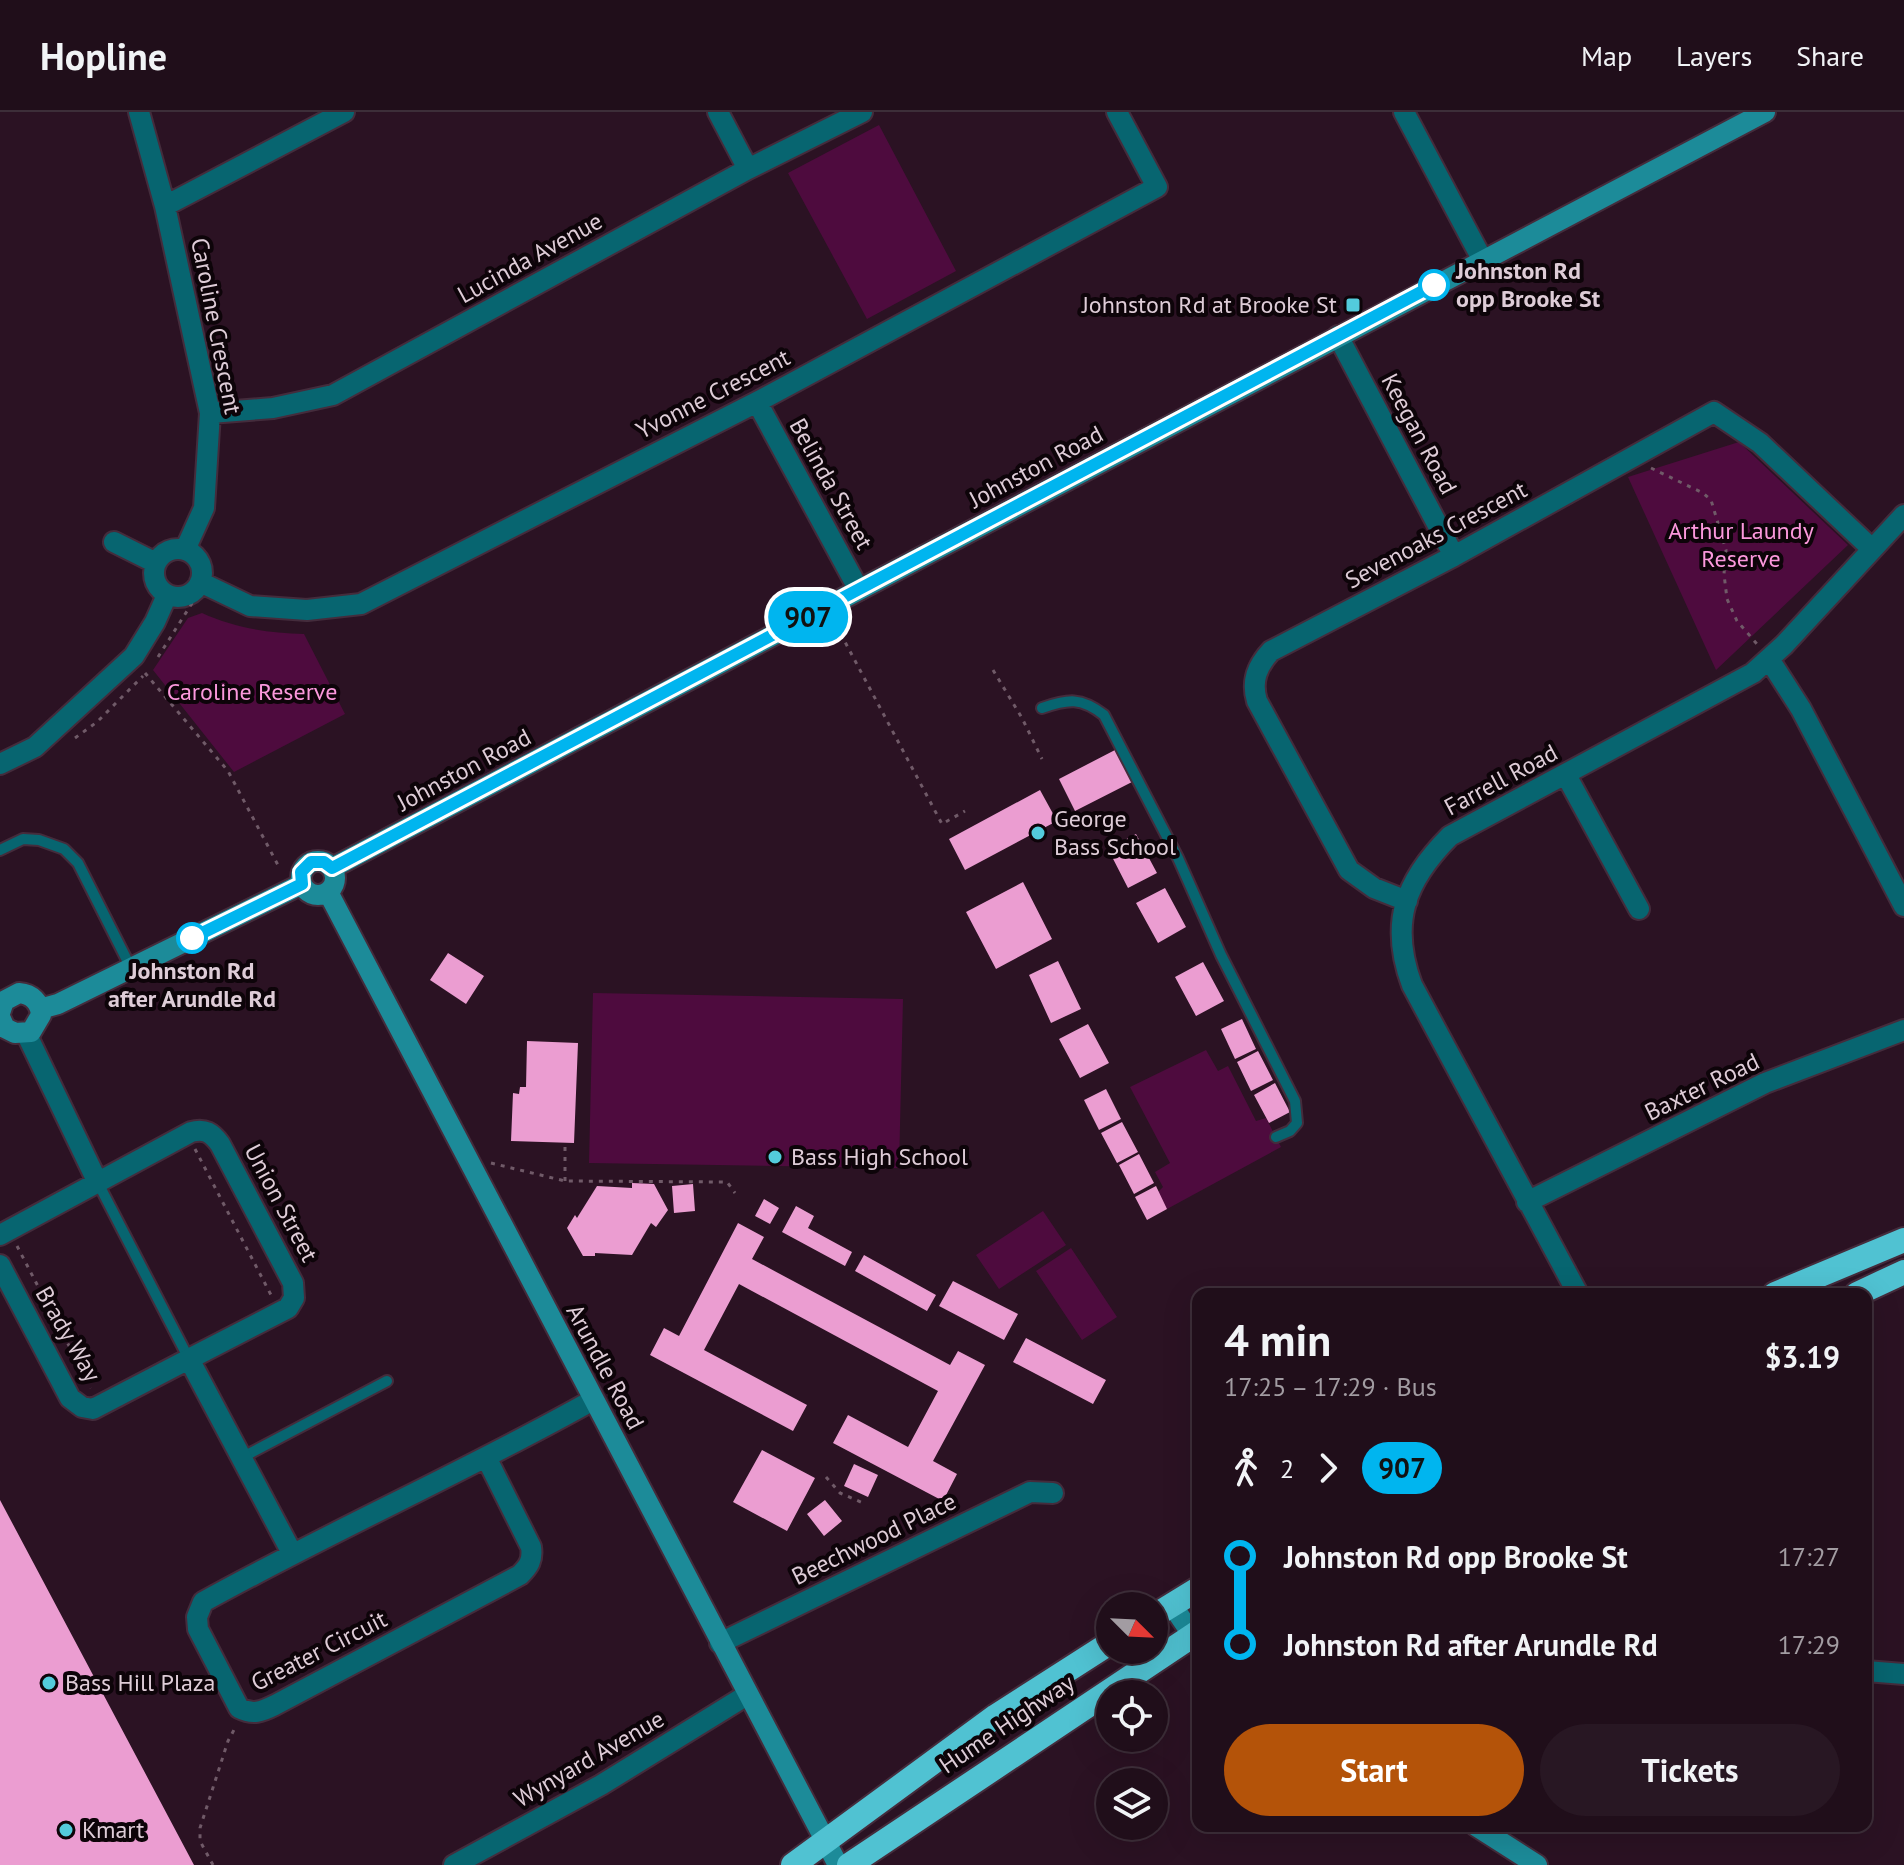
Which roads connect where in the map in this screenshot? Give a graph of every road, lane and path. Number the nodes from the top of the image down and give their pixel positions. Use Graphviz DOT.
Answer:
graph roads {
  1 [pos="139,112"];
  2 [pos="344,112"];
  3 [pos="718,112"];
  4 [pos="862,112"];
  5 [pos="1117,112"];
  6 [pos="1404,112"];
  7 [pos="1765,112"];
  8 [pos="748,169"];
  9 [pos="165,206"];
  10 [pos="1482,259"];
  11 [pos="1338,336"];
  12 [pos="757,402"];
  13 [pos="210,413"];
  14 [pos="1631,458"];
  15 [pos="1904,515"];
  16 [pos="114,542"];
  17 [pos="1872,549"];
  18 [pos="185,550"];
  19 [pos="1454,556"];
  20 [pos="156,563"];
  21 [pos="200,582"];
  22 [pos="859,590"];
  23 [pos="167,595"];
  24 [pos="827,607"];
  25 [pos="1769,659"];
  26 [pos="993,670"];
  27 [pos="145,673"];
  28 [pos="1042,708"];
  29 [pos="1042,759"];
  30 [pos="0,764"];
  31 [pos="1566,775"];
  32 [pos="965,811"];
  33 [pos="0,850"];
  34 [pos="279,867"];
  35 [pos="332,868"];
  36 [pos="302,884"];
  37 [pos="328,892"];
  38 [pos="1407,901"];
  39 [pos="1904,906"];
  40 [pos="1639,909"];
  41 [pos="131,968"];
  42 [pos="0,977"];
  43 [pos="11,995"];
  44 [pos="40,1009"];
  45 [pos="0,1019"];
  46 [pos="1904,1030"];
  47 [pos="26,1033"];
  48 [pos="187,1134"];
  49 [pos="1276,1137"];
  50 [pos="565,1145"];
  51 [pos="466,1157"];
  52 [pos="97,1181"];
  53 [pos="565,1181"];
  54 [pos="735,1193"];
  55 [pos="1527,1202"];
  56 [pos="4,1232"];
  57 [pos="1904,1240"];
  58 [pos="0,1265"];
  59 [pos="1904,1272"];
  60 [pos="1575,1288"];
  61 [pos="1789,1288"];
  62 [pos="1870,1288"];
  63 [pos="280,1312"];
  64 [pos="189,1359"];
  65 [pos="387,1381"];
  66 [pos="593,1400"];
  67 [pos="100,1405"];
  68 [pos="486,1457"];
  69 [pos="241,1458"];
  70 [pos="826,1477"];
  71 [pos="1053,1493"];
  72 [pos="863,1503"];
  73 [pos="292,1553"];
  74 [pos="1192,1593"];
  75 [pos="1168,1607"];
  76 [pos="1168,1614"];
  77 [pos="1192,1633"];
  78 [pos="1192,1639"];
  79 [pos="720,1643"];
  80 [pos="1096,1652"];
  81 [pos="1872,1671"];
  82 [pos="1904,1674"];
  83 [pos="747,1695"];
  84 [pos="245,1711"];
  85 [pos="1485,1832"];
  86 [pos="825,1843"];
  87 [pos="213,1865"];
  88 [pos="454,1865"];
  89 [pos="793,1865"];
  90 [pos="838,1865"];
  91 [pos="849,1865"];
  92 [pos="1537,1865"];
  1 -- 9 [label="street, Caroline Crescent"];
  2 -- 9 [label="street"];
  3 -- 8 [label="street"];
  4 -- 8 [label="street, Lucinda Avenue"];
  5 -- 12 [label="street, Yvonne Crescent"];
  6 -- 10 [label="street"];
  7 -- 10 [label="street, Johnston Road"];
  8 -- 13 [label="street, Lucinda Avenue"];
  9 -- 13 [label="street, Caroline Crescent"];
  10 -- 11 [label="street, Johnston Road"];
  11 -- 19 [label="street, Keegan Road"];
  11 -- 22 [label="street, Johnston Road"];
  12 -- 21 [label="street, Yvonne Crescent"];
  12 -- 22 [label="street, Belinda Street"];
  13 -- 18 [label="street, Caroline Crescent"];
  14 -- 17 [label="street, Sevenoaks Crescent"];
  14 -- 19 [label="street, Sevenoaks Crescent"];
  14 -- 25 [label="path"];
  15 -- 17 [label="street, Farrell Road"];
  16 -- 20 [label="street"];
  17 -- 25 [label="street, Farrell Road"];
  18 -- 20 [label="street"];
  18 -- 21 [label="street"];
  19 -- 38 [label="street, Sevenoaks Crescent"];
  20 -- 23 [label="street"];
  21 -- 23 [label="street"];
  22 -- 24 [label="street, Johnston Road"];
  23 -- 30 [label="street"];
  24 -- 32 [label="path"];
  24 -- 35 [label="street, Johnston Road"];
  25 -- 31 [label="street, Farrell Road"];
  25 -- 39 [label="street"];
  26 -- 29 [label="path"];
  27 -- 34 [label="path"];
  28 -- 49 [label="lane"];
  31 -- 38 [label="street, Farrell Road"];
  31 -- 40 [label="street"];
  33 -- 41 [label="lane"];
  35 -- 36 [label="street"];
  35 -- 37 [label="street"];
  36 -- 37 [label="street"];
  36 -- 41 [label="street"];
  37 -- 51 [label="street, Arundle Road"];
  38 -- 55 [label="street, Farrell Road"];
  41 -- 44 [label="street"];
  42 -- 43 [label="street"];
  43 -- 44 [label="street"];
  43 -- 45 [label="street"];
  44 -- 47 [label="street"];
  45 -- 47 [label="street"];
  46 -- 55 [label="street, Baxter Road"];
  47 -- 52 [label="street"];
  48 -- 52 [label="street"];
  48 -- 63 [label="path"];
  48 -- 63 [label="street, Union Street"];
  50 -- 53 [label="path"];
  51 -- 53 [label="path"];
  51 -- 66 [label="street, Arundle Road"];
  52 -- 56 [label="street"];
  52 -- 64 [label="lane"];
  53 -- 54 [label="path"];
  55 -- 60 [label="street, Farrell Road"];
  56 -- 67 [label="path"];
  57 -- 61 [label="highway"];
  58 -- 67 [label="street, Brady Way"];
  59 -- 62 [label="highway"];
  63 -- 64 [label="street"];
  64 -- 67 [label="street, Brady Way"];
  64 -- 69 [label="street"];
  65 -- 69 [label="lane"];
  66 -- 68 [label="street, Greater Circuit"];
  66 -- 79 [label="street, Arundle Road"];
  68 -- 73 [label="street, Greater Circuit"];
  68 -- 84 [label="street, Greater Circuit"];
  69 -- 73 [label="street"];
  70 -- 72 [label="path"];
  71 -- 79 [label="street, Beechwood Place"];
  73 -- 84 [label="street, Greater Circuit"];
  74 -- 75 [label="highway"];
  76 -- 77 [label="street"];
  78 -- 91 [label="highway, Hume Highway"];
  79 -- 83 [label="street, Arundle Road"];
  80 -- 86 [label="highway, Hume Highway"];
  81 -- 82 [label="street"];
  83 -- 86 [label="street, Arundle Road"];
  83 -- 88 [label="street, Wynyard Avenue"];
  84 -- 87 [label="path"];
  85 -- 92 [label="street"];
  86 -- 89 [label="highway, Hume Highway"];
  86 -- 90 [label="street, Arundle Road"];
}
